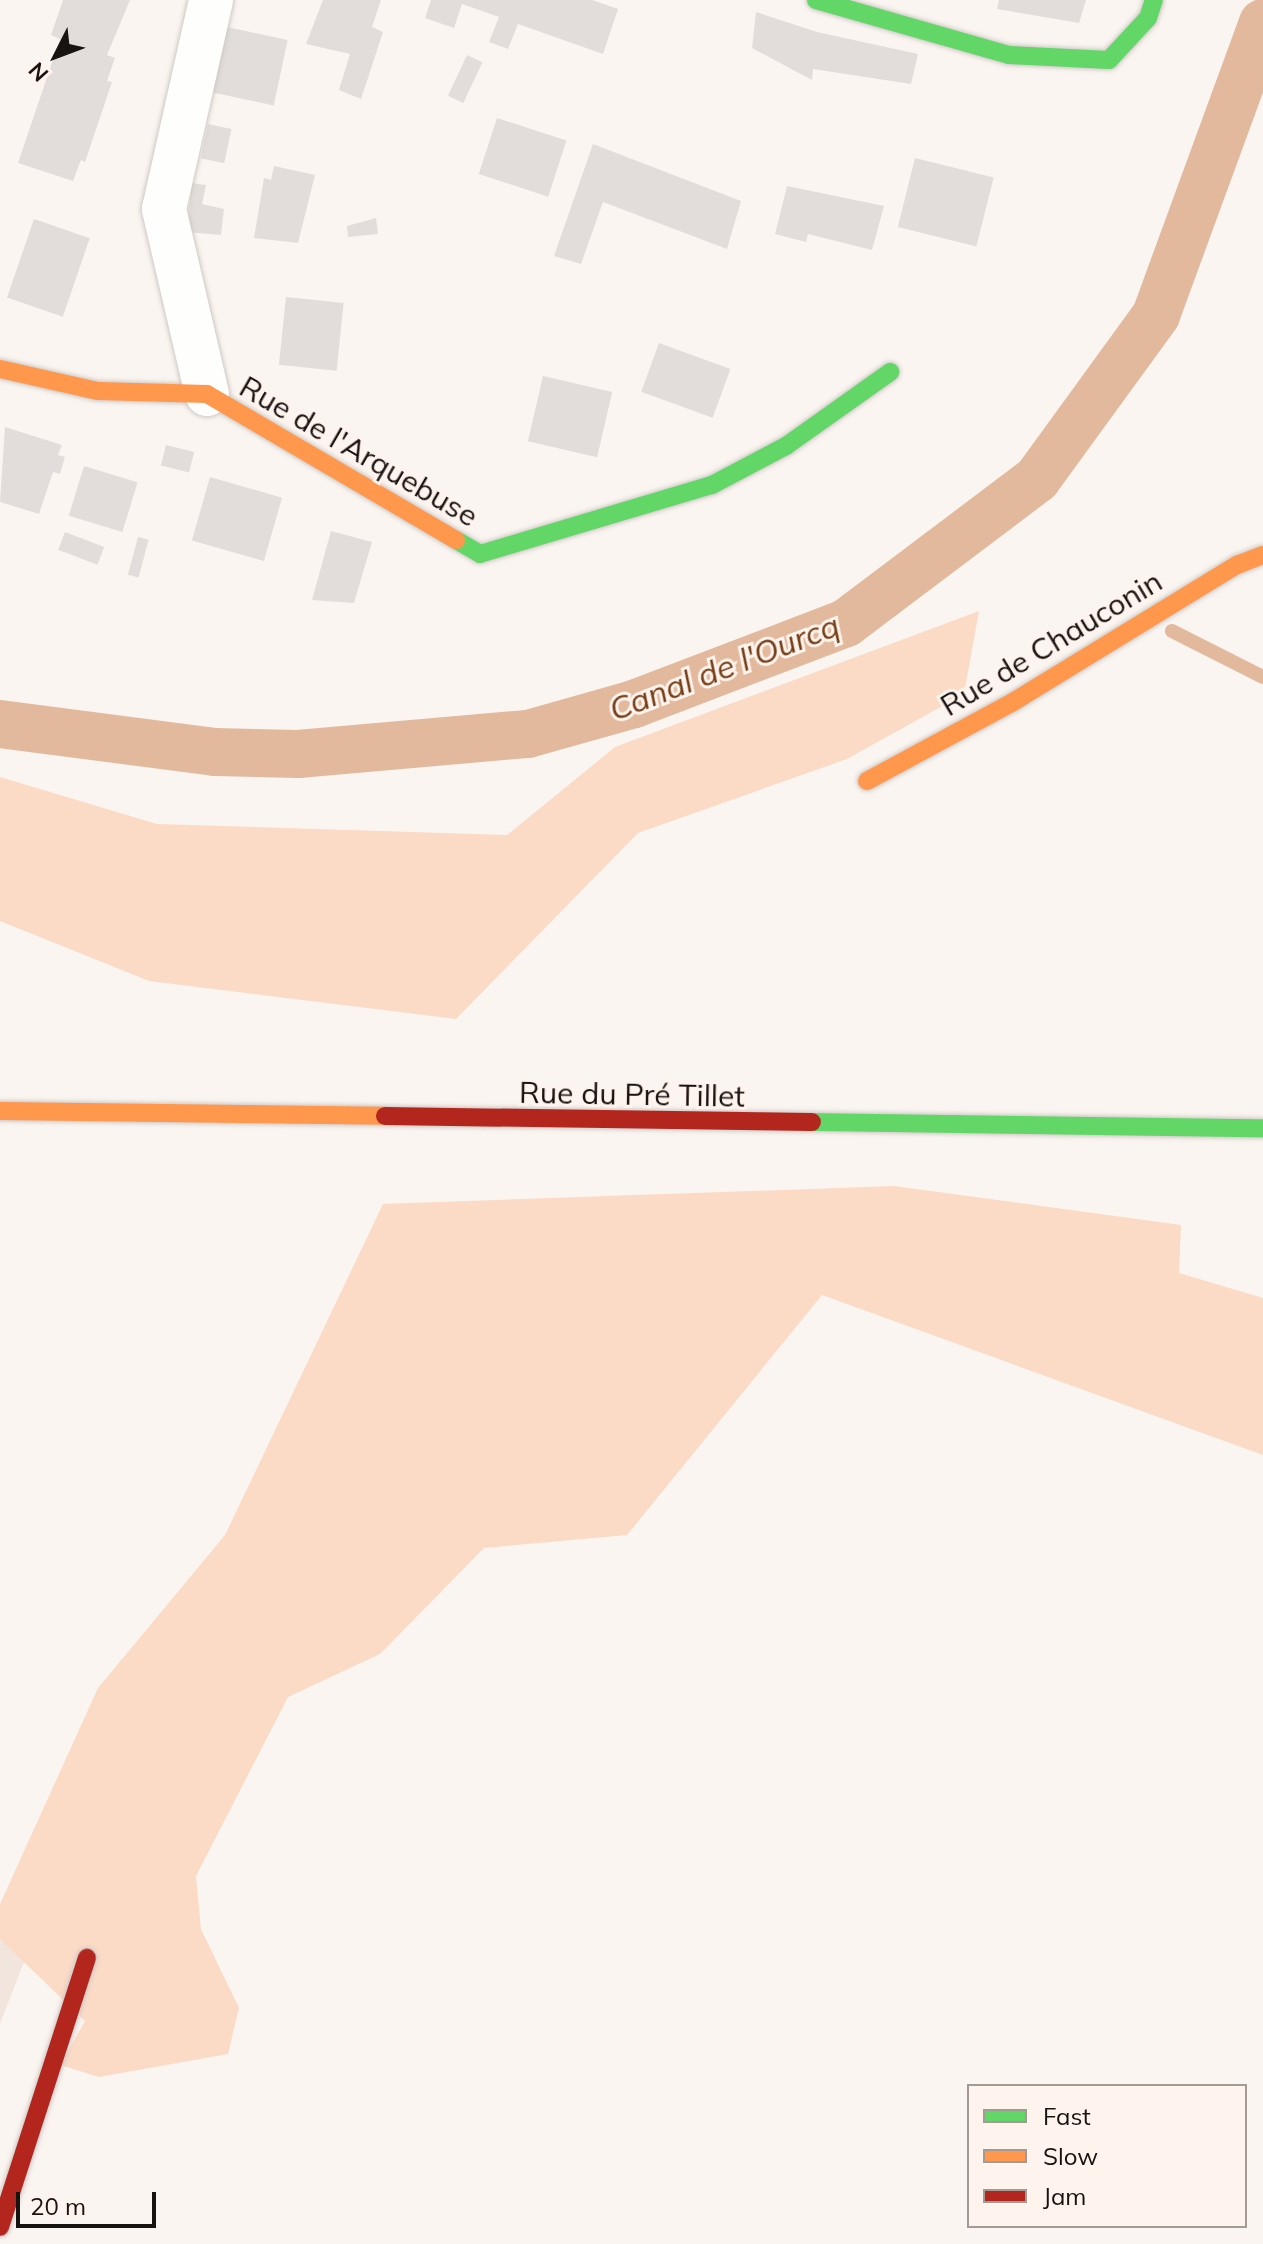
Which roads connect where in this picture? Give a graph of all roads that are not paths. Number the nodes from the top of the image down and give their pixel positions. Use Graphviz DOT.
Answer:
graph roads {
  1 [pos="211,0"];
  2 [pos="816,0"];
  3 [pos="1154,0"];
  4 [pos="0,369"];
  5 [pos="890,372"];
  6 [pos="207,394"];
  7 [pos="1263,555"];
  8 [pos="867,781"];
  9 [pos="0,1111"];
  10 [pos="1263,1128"];
  11 [pos="87,1958"];
  12 [pos="0,2227"];
  1 -- 6 [label="street"];
  2 -- 3 [label="street"];
  4 -- 6 [label="street, Rue de l'Arquebuse"];
  5 -- 6 [label="street, Rue de l'Arquebuse"];
  7 -- 8 [label="street, Rue de Chauconin"];
  9 -- 10 [label="street, Rue du Pré Tillet"];
  11 -- 12 [label="street"];
}
